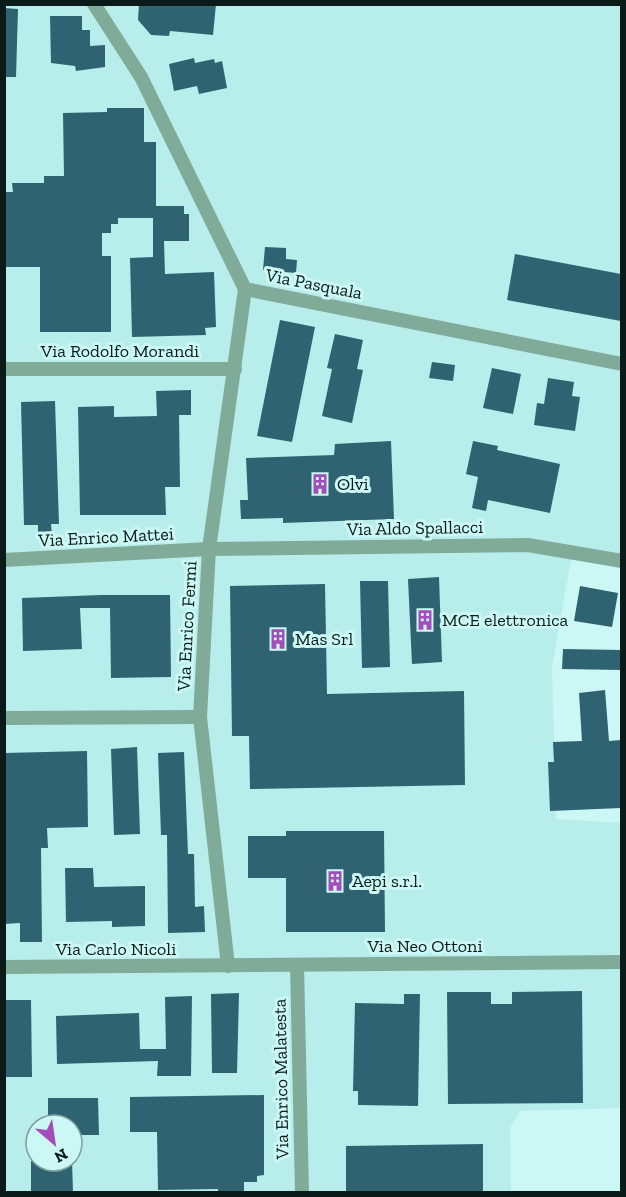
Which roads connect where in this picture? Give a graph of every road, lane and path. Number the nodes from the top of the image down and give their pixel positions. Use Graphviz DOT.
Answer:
graph roads {
  1 [pos="94,4"];
  2 [pos="245,289"];
  3 [pos="621,364"];
  4 [pos="4,369"];
  5 [pos="235,369"];
  6 [pos="208,549"];
  7 [pos="4,560"];
  8 [pos="621,561"];
  9 [pos="200,717"];
  10 [pos="4,718"];
  11 [pos="621,962"];
  12 [pos="297,965"];
  13 [pos="228,966"];
  14 [pos="4,968"];
  15 [pos="302,1192"];
  1 -- 2 [label="street, Via Pasquala"];
  2 -- 3 [label="street, Via Pasquala"];
  2 -- 5 [label="street, Via Enrico Fermi"];
  4 -- 5 [label="street, Via Rodolfo Morandi"];
  5 -- 6 [label="street, Via Enrico Fermi"];
  6 -- 7 [label="street, Via Enrico Mattei"];
  6 -- 8 [label="street, Via Aldo Spallacci"];
  6 -- 9 [label="street, Via Enrico Fermi"];
  9 -- 10 [label="street"];
  9 -- 13 [label="street, Via Enrico Fermi"];
  11 -- 12 [label="street, Via Neo Ottoni"];
  12 -- 13 [label="street, Via Neo Ottoni"];
  12 -- 15 [label="street, Via Enrico Malatesta"];
  13 -- 14 [label="street, Via Carlo Nicoli"];
}
